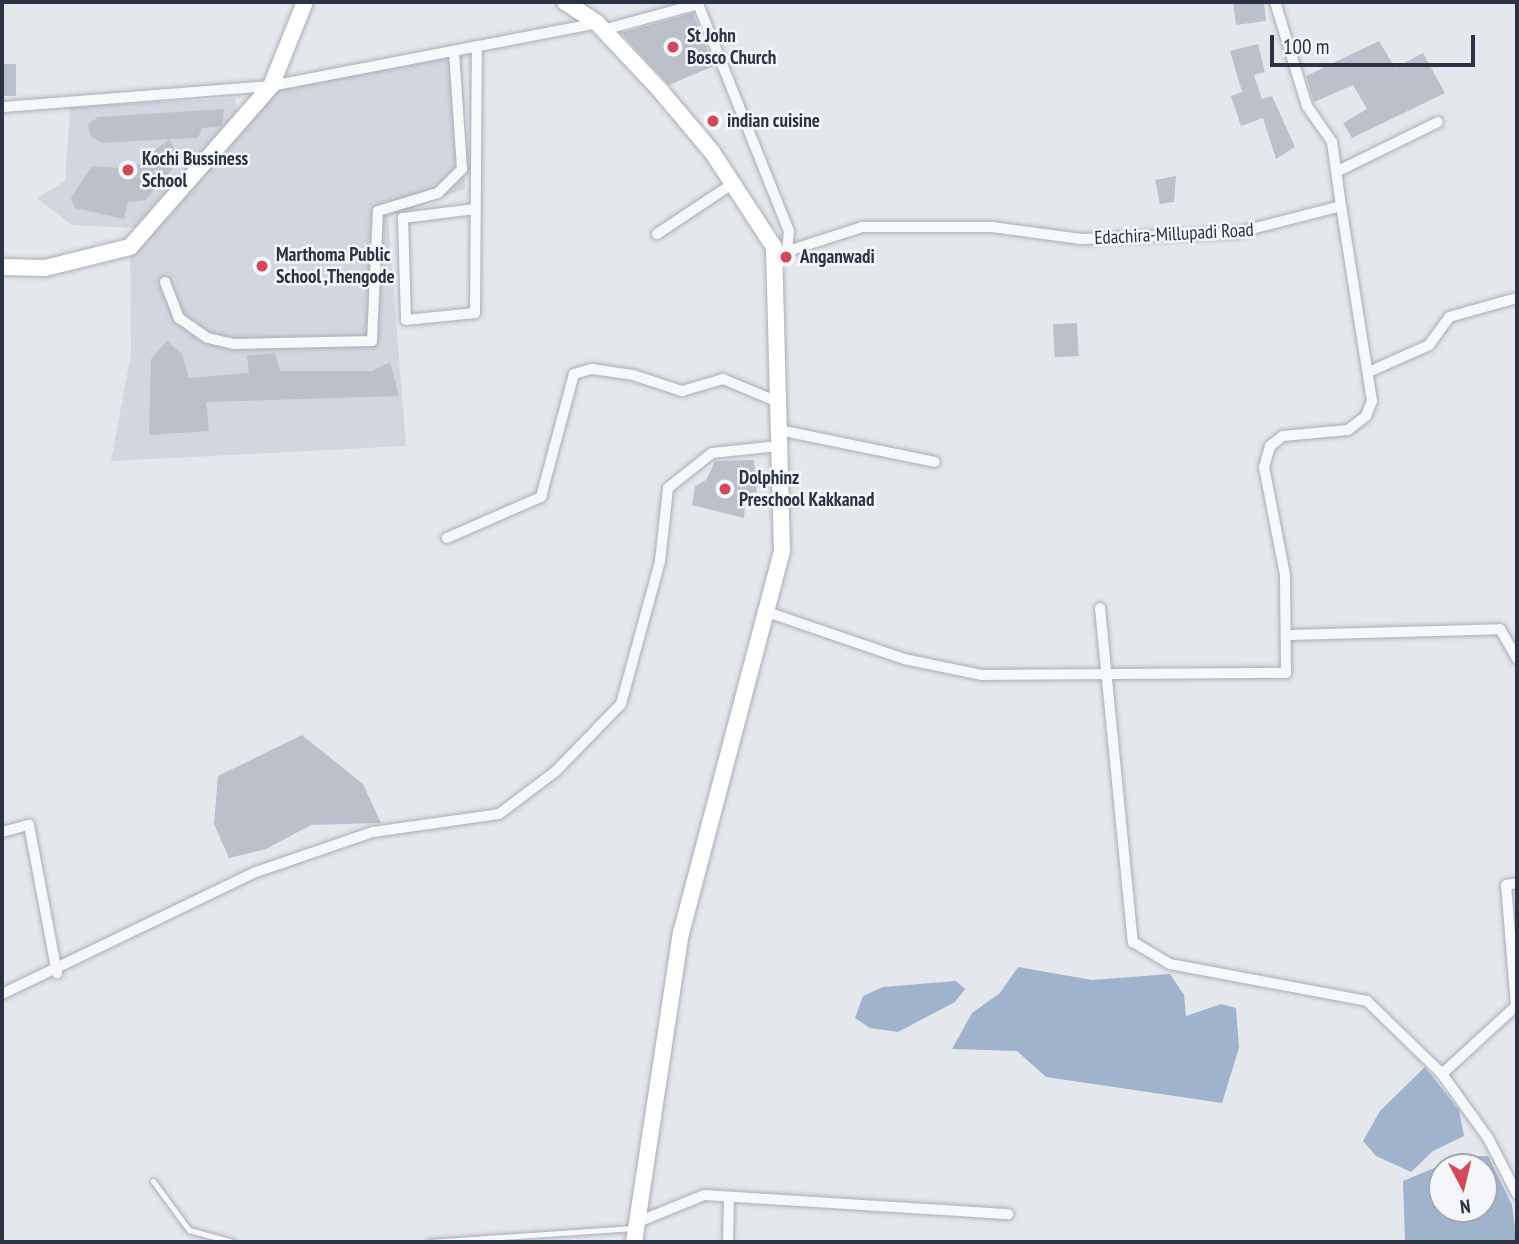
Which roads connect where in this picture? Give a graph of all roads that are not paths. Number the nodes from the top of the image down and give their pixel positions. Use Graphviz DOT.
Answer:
graph roads {
  1 [pos="305,2"];
  2 [pos="565,2"];
  3 [pos="1275,2"];
  4 [pos="600,27"];
  5 [pos="477,46"];
  6 [pos="454,51"];
  7 [pos="271,86"];
  8 [pos="2,107"];
  9 [pos="1438,122"];
  10 [pos="1338,171"];
  11 [pos="732,184"];
  12 [pos="1341,206"];
  13 [pos="475,209"];
  14 [pos="657,234"];
  15 [pos="774,247"];
  16 [pos="791,250"];
  17 [pos="2,267"];
  18 [pos="165,282"];
  19 [pos="1517,298"];
  20 [pos="1371,371"];
  21 [pos="778,402"];
  22 [pos="779,438"];
  23 [pos="935,462"];
  24 [pos="447,538"];
  25 [pos="1100,608"];
  26 [pos="770,613"];
  27 [pos="1290,635"];
  28 [pos="1517,659"];
  29 [pos="1109,675"];
  30 [pos="2,832"];
  31 [pos="1517,883"];
  32 [pos="57,972"];
  33 [pos="2,994"];
  34 [pos="1442,1074"];
  35 [pos="153,1181"];
  36 [pos="1517,1194"];
  37 [pos="729,1197"];
  38 [pos="1007,1214"];
  39 [pos="636,1231"];
  40 [pos="233,1242"];
  41 [pos="429,1242"];
  42 [pos="728,1242"];
  1 -- 7 [label="main road"];
  2 -- 4 [label="main road"];
  3 -- 10 [label="street"];
  4 -- 5 [label="street"];
  4 -- 11 [label="main road"];
  4 -- 16 [label="street"];
  5 -- 6 [label="street"];
  5 -- 13 [label="street"];
  6 -- 7 [label="street"];
  6 -- 18 [label="street"];
  7 -- 8 [label="street"];
  7 -- 17 [label="main road"];
  9 -- 10 [label="street"];
  10 -- 12 [label="street"];
  11 -- 14 [label="street"];
  11 -- 15 [label="main road"];
  12 -- 16 [label="street, Edachira-Millupadi Road"];
  12 -- 20 [label="street"];
  13 -- 13 [label="street"];
  15 -- 16 [label="street"];
  15 -- 21 [label="main road"];
  19 -- 20 [label="street"];
  20 -- 27 [label="street"];
  21 -- 22 [label="main road"];
  21 -- 24 [label="street"];
  22 -- 23 [label="street"];
  22 -- 26 [label="main road"];
  22 -- 32 [label="street"];
  25 -- 29 [label="street"];
  26 -- 29 [label="street"];
  26 -- 39 [label="main road"];
  27 -- 28 [label="street"];
  27 -- 29 [label="street"];
  29 -- 34 [label="street"];
  30 -- 32 [label="street"];
  31 -- 34 [label="street"];
  32 -- 33 [label="street"];
  34 -- 36 [label="street"];
  35 -- 40 [label="lane"];
  37 -- 38 [label="street"];
  37 -- 39 [label="street"];
  37 -- 42 [label="street"];
  39 -- 41 [label="lane"];
}
